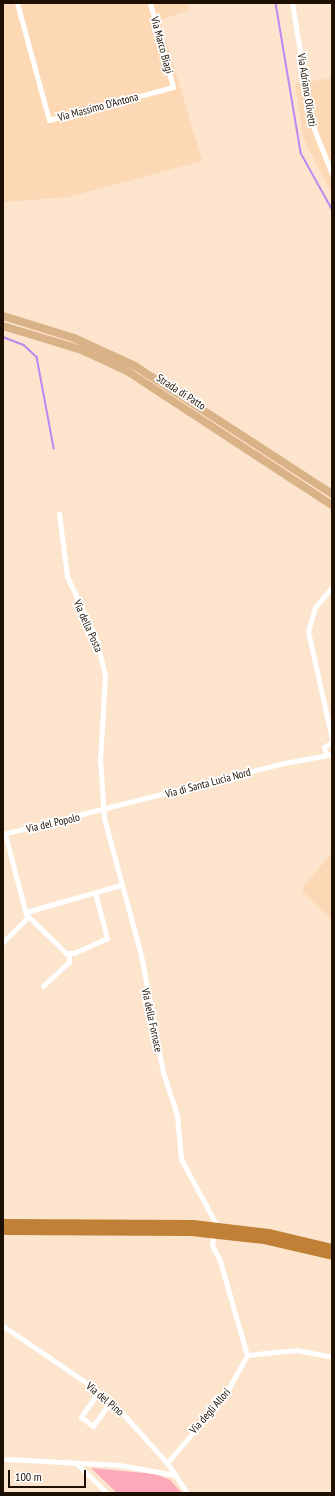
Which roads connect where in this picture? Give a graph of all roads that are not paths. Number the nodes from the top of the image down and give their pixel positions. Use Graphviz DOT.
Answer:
graph roads {
  1 [pos="17,3"];
  2 [pos="150,3"];
  3 [pos="292,3"];
  4 [pos="173,87"];
  5 [pos="332,174"];
  6 [pos="3,316"];
  7 [pos="3,326"];
  8 [pos="332,494"];
  9 [pos="332,505"];
  10 [pos="59,514"];
  11 [pos="332,587"];
  12 [pos="328,743"];
  13 [pos="330,755"];
  14 [pos="314,757"];
  15 [pos="104,811"];
  16 [pos="4,834"];
  17 [pos="121,886"];
  18 [pos="95,893"];
  19 [pos="27,913"];
  20 [pos="3,942"];
  21 [pos="69,954"];
  22 [pos="43,986"];
  23 [pos="215,1222"];
  24 [pos="3,1223"];
  25 [pos="192,1228"];
  26 [pos="3,1230"];
  27 [pos="232,1231"];
  28 [pos="213,1237"];
  29 [pos="332,1248"];
  30 [pos="332,1255"];
  31 [pos="3,1326"];
  32 [pos="247,1355"];
  33 [pos="332,1357"];
  34 [pos="97,1394"];
  35 [pos="110,1402"];
  36 [pos="6,1459"];
  37 [pos="76,1463"];
  38 [pos="167,1463"];
  39 [pos="175,1475"];
  40 [pos="107,1493"];
  41 [pos="187,1493"];
  1 -- 4 [label="street, Via Massimo D'Antona"];
  2 -- 4 [label="street, Via Marco Biagi"];
  3 -- 5 [label="street, Via Adriano Olivetti"];
  6 -- 8 [label="main road, Strada di Patto"];
  7 -- 9 [label="main road, Strada di Patto"];
  10 -- 15 [label="street, Via della Posta"];
  11 -- 12 [label="street"];
  12 -- 13 [label="street"];
  12 -- 14 [label="street"];
  13 -- 14 [label="street, Via di Santa Lucia Nord"];
  14 -- 15 [label="street, Via di Santa Lucia Nord"];
  15 -- 16 [label="street, Via del Popolo"];
  15 -- 17 [label="street, Via della Fornace"];
  16 -- 19 [label="street"];
  17 -- 18 [label="street"];
  17 -- 23 [label="street, Via della Fornace"];
  18 -- 19 [label="street"];
  18 -- 21 [label="street"];
  19 -- 20 [label="street"];
  19 -- 21 [label="street"];
  21 -- 22 [label="street"];
  24 -- 25 [label="highway"];
  25 -- 26 [label="highway"];
  25 -- 27 [label="highway"];
  27 -- 29 [label="highway"];
  27 -- 30 [label="highway"];
  28 -- 32 [label="street"];
  31 -- 34 [label="street, Via del Pino"];
  32 -- 33 [label="street"];
  32 -- 38 [label="street, Via degli Allori"];
  34 -- 35 [label="street, Via del Pino"];
  34 -- 35 [label="street"];
  35 -- 38 [label="street, Via del Pino"];
  36 -- 37 [label="street"];
  37 -- 39 [label="street"];
  37 -- 40 [label="street"];
  38 -- 39 [label="street, Via del Pino"];
  39 -- 41 [label="street, Via del Pino"];
}
